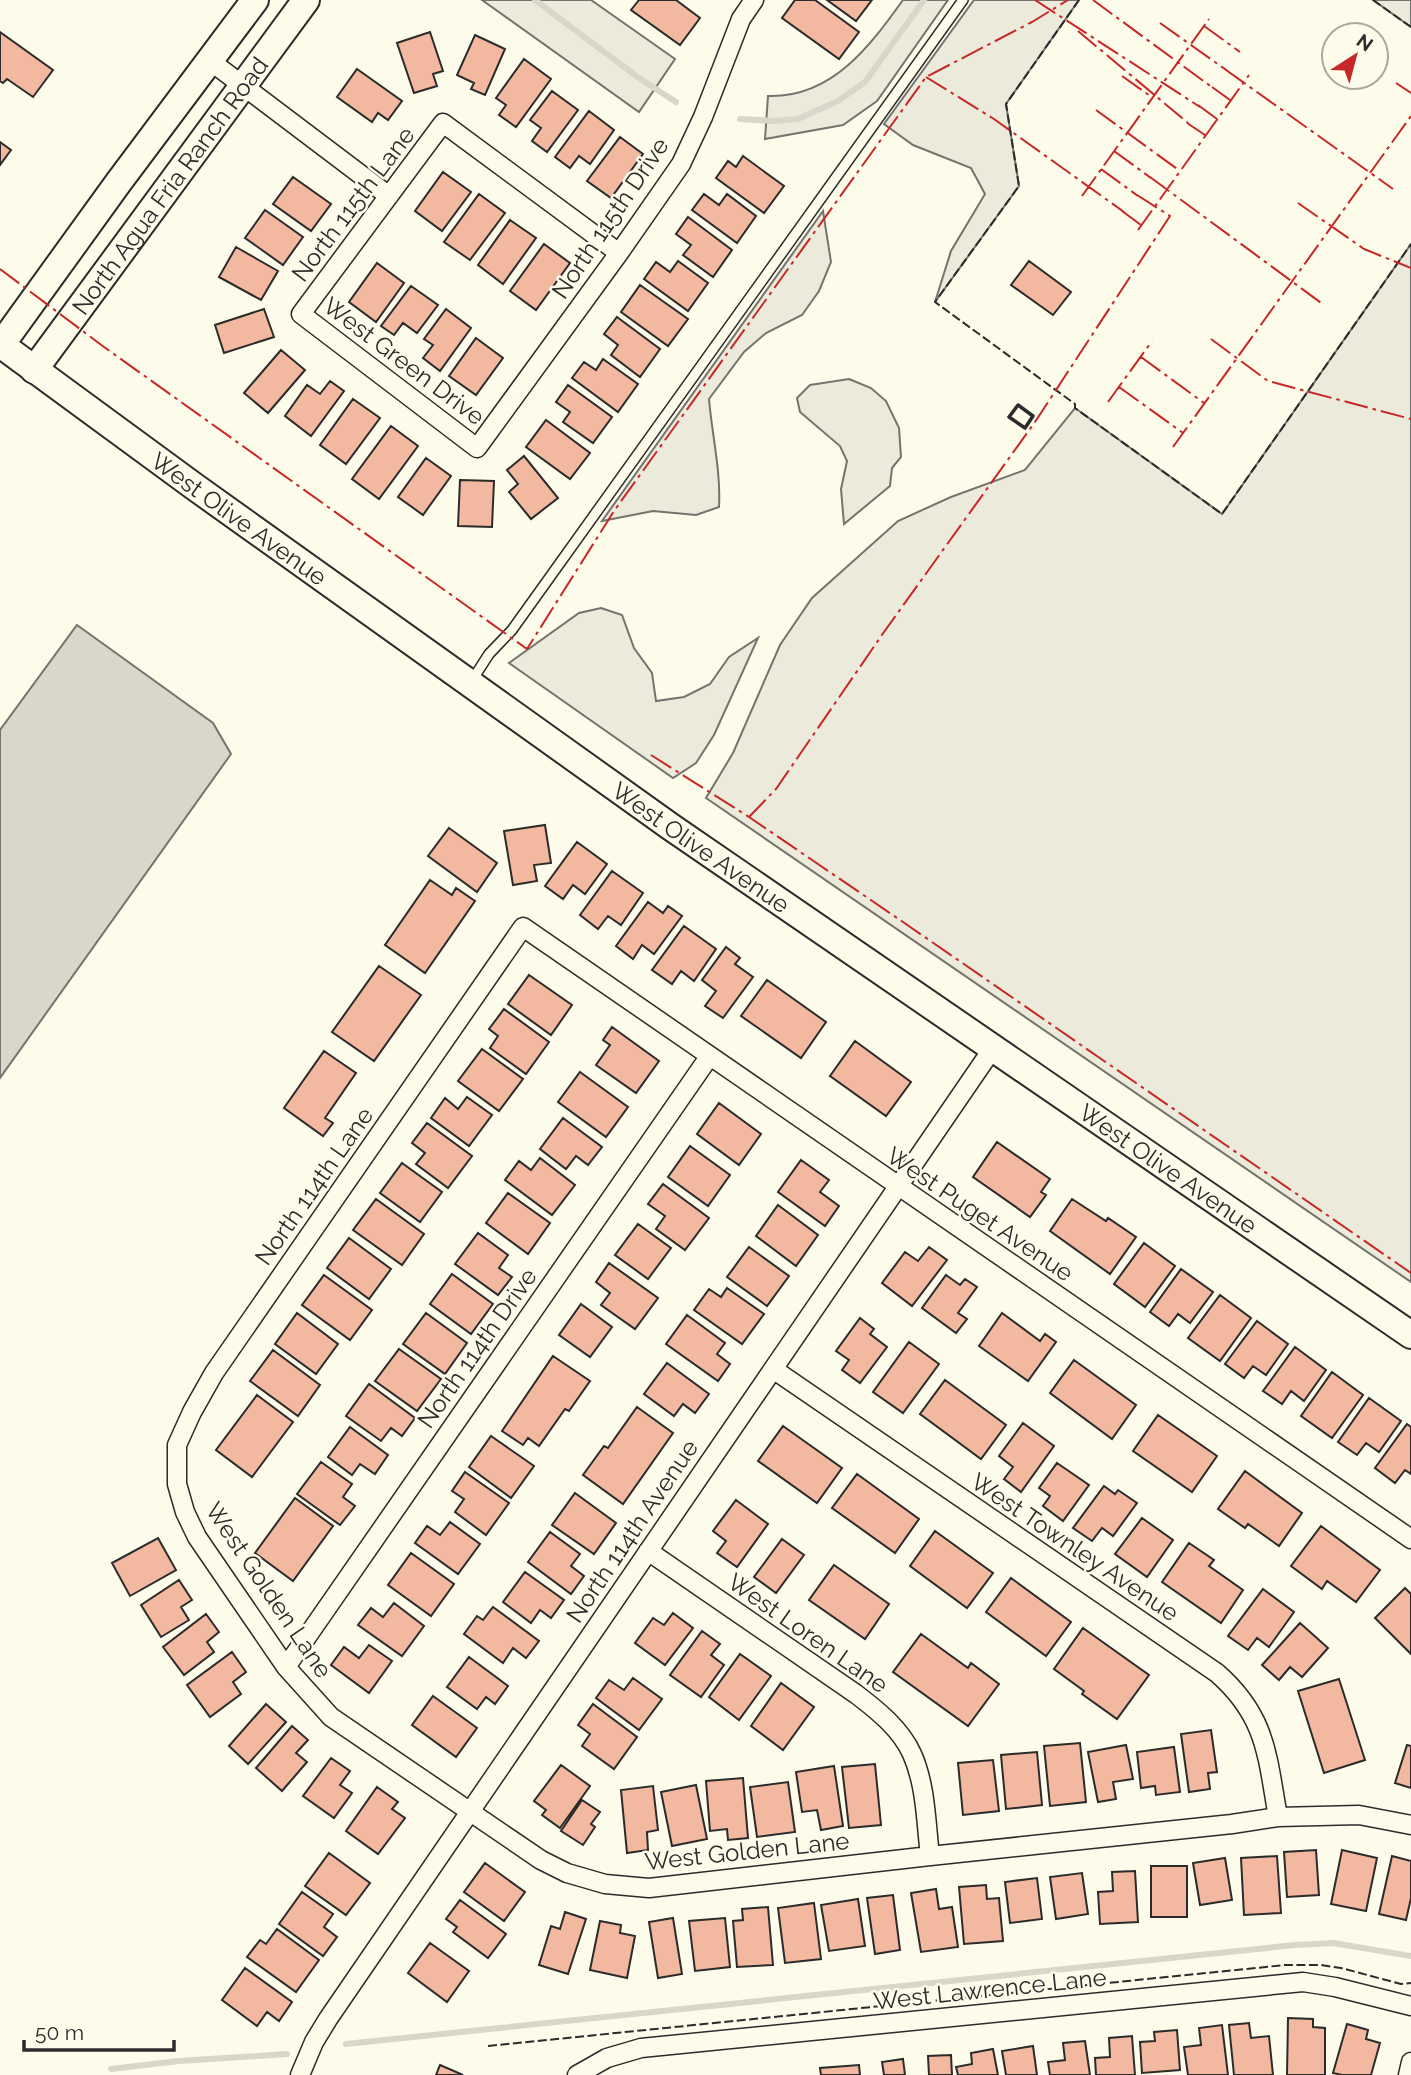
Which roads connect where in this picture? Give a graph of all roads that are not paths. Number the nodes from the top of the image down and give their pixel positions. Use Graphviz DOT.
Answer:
graph roads {
  1 [pos="255,0"];
  2 [pos="306,0"];
  3 [pos="754,0"];
  4 [pos="963,0"];
  5 [pos="209,60"];
  6 [pos="243,86"];
  7 [pos="389,196"];
  8 [pos="620,253"];
  9 [pos="301,314"];
  10 [pos="1,345"];
  11 [pos="34,370"];
  12 [pos="477,447"];
  13 [pos="470,684"];
  14 [pos="523,927"];
  15 [pos="993,1048"];
  16 [pos="709,1057"];
  17 [pos="898,1187"];
  18 [pos="1411,1335"];
  19 [pos="773,1369"];
  20 [pos="177,1484"];
  21 [pos="1411,1539"];
  22 [pos="648,1551"];
  23 [pos="286,1667"];
  24 [pos="468,1812"];
  25 [pos="1278,1817"];
  26 [pos="1411,1825"];
  27 [pos="930,1856"];
  28 [pos="1411,2006"];
  29 [pos="1411,2062"];
  30 [pos="301,2073"];
  31 [pos="577,2075"];
  32 [pos="1408,2075"];
  1 -- 5 [label="main road, North Agua Fria Ranch Road"];
  2 -- 6 [label="main road, North Agua Fria Ranch Road"];
  3 -- 8 [label="street, North 115th Drive"];
  4 -- 13 [label="lane"];
  5 -- 6 [label="street"];
  5 -- 10 [label="main road, North Agua Fria Ranch Road"];
  6 -- 7 [label="street"];
  6 -- 11 [label="main road, North Agua Fria Ranch Road"];
  7 -- 8 [label="street, North 115th Lane"];
  7 -- 9 [label="street, North 115th Lane"];
  8 -- 12 [label="street, North 115th Drive"];
  9 -- 12 [label="street, West Green Drive"];
  10 -- 11 [label="main road, West Olive Avenue"];
  11 -- 13 [label="main road, West Olive Avenue"];
  13 -- 15 [label="main road, West Olive Avenue"];
  14 -- 16 [label="street, West Puget Avenue"];
  14 -- 20 [label="street, North 114th Lane"];
  15 -- 17 [label="street, North 114th Avenue"];
  15 -- 18 [label="main road, West Olive Avenue"];
  16 -- 17 [label="street, West Puget Avenue"];
  16 -- 23 [label="street, North 114th Drive"];
  17 -- 19 [label="street, North 114th Avenue"];
  17 -- 21 [label="street, West Puget Avenue"];
  19 -- 22 [label="street, North 114th Avenue"];
  19 -- 25 [label="street, West Townley Avenue"];
  20 -- 23 [label="street, West Golden Lane"];
  22 -- 24 [label="street, North 114th Avenue"];
  22 -- 27 [label="street, West Loren Lane"];
  23 -- 24 [label="street, West Golden Lane"];
  24 -- 27 [label="street, West Golden Lane"];
  24 -- 30 [label="street, North 114th Avenue"];
  25 -- 26 [label="street, West Golden Lane"];
  25 -- 27 [label="street, West Golden Lane"];
  28 -- 31 [label="street, West Lawrence Lane"];
  29 -- 32 [label="street"];
}
